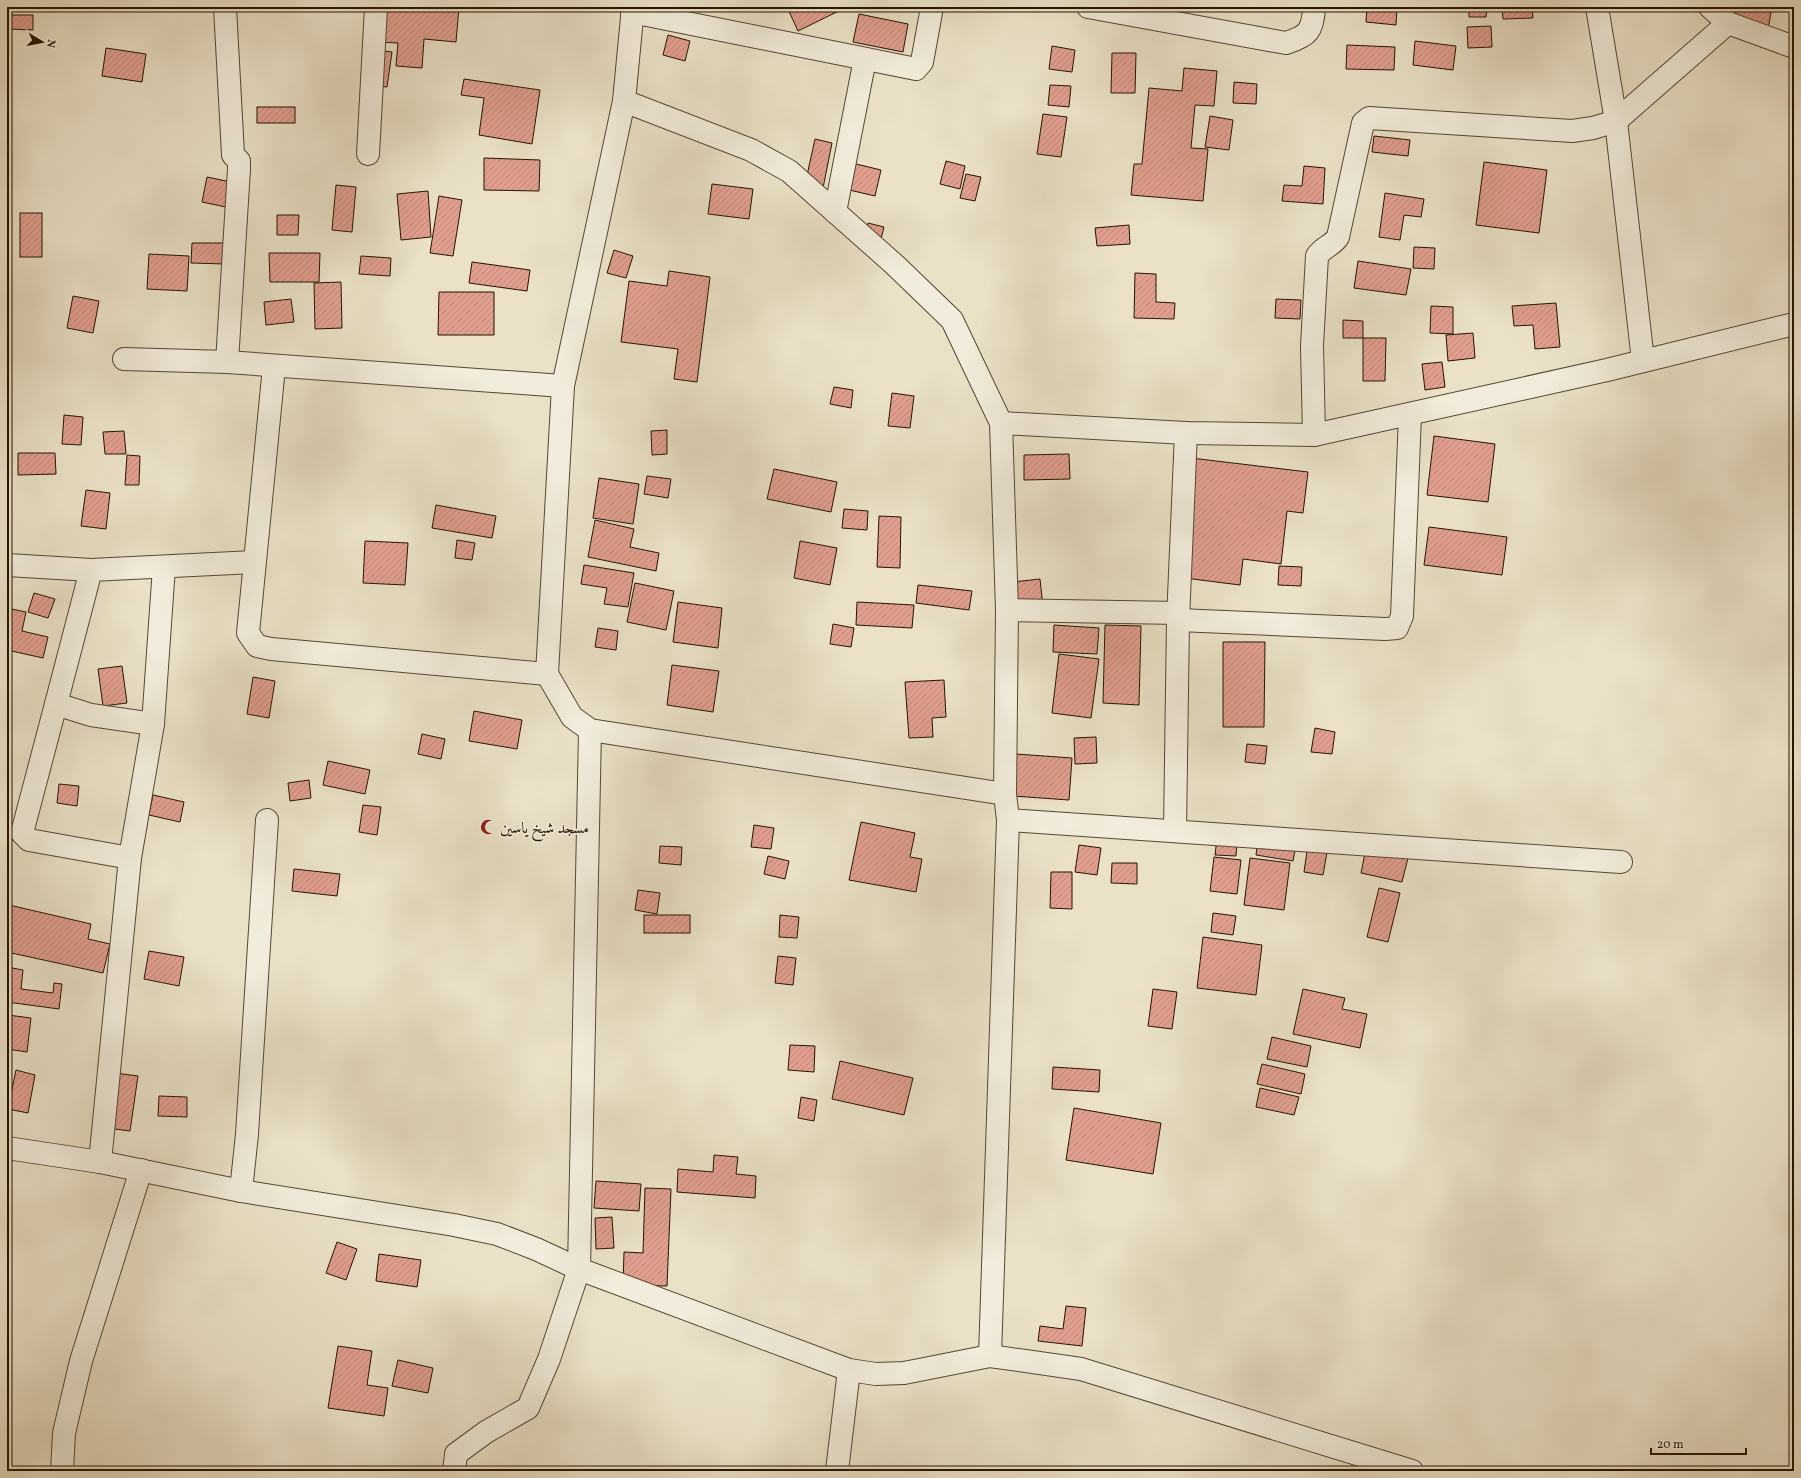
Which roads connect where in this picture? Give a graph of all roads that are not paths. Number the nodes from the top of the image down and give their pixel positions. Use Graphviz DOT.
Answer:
graph roads {
  1 [pos="225,7"];
  2 [pos="376,7"];
  3 [pos="932,7"];
  4 [pos="1088,7"];
  5 [pos="1314,7"];
  6 [pos="1597,7"];
  7 [pos="1710,7"];
  8 [pos="632,10"];
  9 [pos="1728,23"];
  10 [pos="1794,47"];
  11 [pos="865,59"];
  12 [pos="624,100"];
  13 [pos="1616,121"];
  14 [pos="368,154"];
  15 [pos="835,212"];
  16 [pos="1794,324"];
  17 [pos="124,359"];
  18 [pos="1643,361"];
  19 [pos="227,362"];
  20 [pos="274,367"];
  21 [pos="563,386"];
  22 [pos="1410,414"];
  23 [pos="1001,423"];
  24 [pos="1186,433"];
  25 [pos="1314,436"];
  26 [pos="254,562"];
  27 [pos="7,565"];
  28 [pos="164,567"];
  29 [pos="91,570"];
  30 [pos="1007,610"];
  31 [pos="1178,617"];
  32 [pos="547,674"];
  33 [pos="56,704"];
  34 [pos="153,724"];
  35 [pos="590,730"];
  36 [pos="1005,794"];
  37 [pos="267,820"];
  38 [pos="1008,820"];
  39 [pos="1175,831"];
  40 [pos="130,858"];
  41 [pos="1621,862"];
  42 [pos="7,1148"];
  43 [pos="100,1162"];
  44 [pos="141,1170"];
  45 [pos="241,1190"];
  46 [pos="579,1269"];
  47 [pos="990,1356"];
  48 [pos="849,1370"];
  49 [pos="62,1471"];
  50 [pos="454,1471"];
  51 [pos="838,1471"];
  52 [pos="1412,1471"];
  1 -- 19 [label="street"];
  2 -- 14 [label="street"];
  3 -- 11 [label="street"];
  4 -- 5 [label="street"];
  6 -- 13 [label="street"];
  7 -- 9 [label="street"];
  8 -- 11 [label="street"];
  8 -- 12 [label="street"];
  9 -- 10 [label="street"];
  9 -- 13 [label="street"];
  11 -- 15 [label="street"];
  12 -- 15 [label="street"];
  12 -- 21 [label="street"];
  13 -- 18 [label="street"];
  13 -- 25 [label="street"];
  15 -- 23 [label="street"];
  16 -- 18 [label="street"];
  17 -- 19 [label="street"];
  18 -- 22 [label="street"];
  19 -- 20 [label="street"];
  20 -- 21 [label="street"];
  20 -- 26 [label="street"];
  21 -- 32 [label="street"];
  22 -- 25 [label="street"];
  22 -- 31 [label="street"];
  23 -- 24 [label="street"];
  23 -- 30 [label="street"];
  24 -- 25 [label="street"];
  24 -- 31 [label="street"];
  26 -- 28 [label="street"];
  26 -- 32 [label="street"];
  27 -- 29 [label="street"];
  28 -- 29 [label="street"];
  28 -- 34 [label="street"];
  29 -- 33 [label="street"];
  30 -- 31 [label="street"];
  30 -- 36 [label="street"];
  31 -- 39 [label="street"];
  32 -- 35 [label="street"];
  33 -- 34 [label="street"];
  33 -- 40 [label="street"];
  34 -- 40 [label="street"];
  35 -- 36 [label="street"];
  35 -- 46 [label="street"];
  36 -- 38 [label="street"];
  37 -- 45 [label="street"];
  38 -- 39 [label="street"];
  38 -- 47 [label="street"];
  39 -- 41 [label="street"];
  40 -- 43 [label="street"];
  42 -- 43 [label="street"];
  43 -- 44 [label="street"];
  44 -- 45 [label="street"];
  44 -- 49 [label="street"];
  45 -- 46 [label="street"];
  46 -- 48 [label="street"];
  46 -- 50 [label="street"];
  47 -- 48 [label="street"];
  47 -- 52 [label="street"];
  48 -- 51 [label="street"];
}
